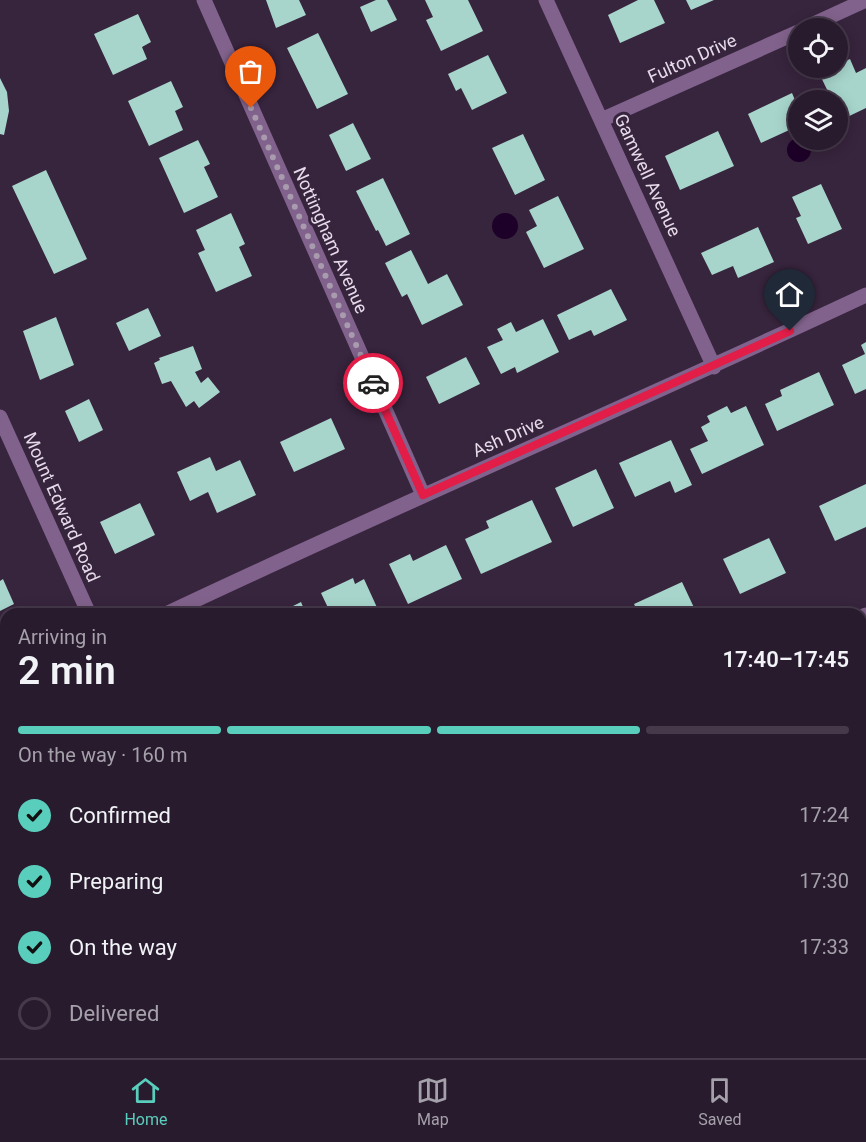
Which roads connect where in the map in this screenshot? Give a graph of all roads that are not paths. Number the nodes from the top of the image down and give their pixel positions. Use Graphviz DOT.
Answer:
graph roads {
  1 [pos="204,0"];
  2 [pos="546,0"];
  3 [pos="866,0"];
  4 [pos="827,18"];
  5 [pos="788,36"];
  6 [pos="601,120"];
  7 [pos="866,295"];
  8 [pos="714,367"];
  9 [pos="0,417"];
  10 [pos="423,495"];
  11 [pos="86,608"];
  12 [pos="179,608"];
  1 -- 10 [label="street, Nottingham Avenue"];
  2 -- 6 [label="street, Gamwell Avenue"];
  3 -- 4 [label="street"];
  5 -- 6 [label="street, Fulton Drive"];
  6 -- 8 [label="street, Gamwell Avenue"];
  7 -- 8 [label="street, Ash Drive"];
  8 -- 10 [label="street, Ash Drive"];
  9 -- 11 [label="street, Mount Edward Road"];
  10 -- 12 [label="street, Ash Drive"];
}
